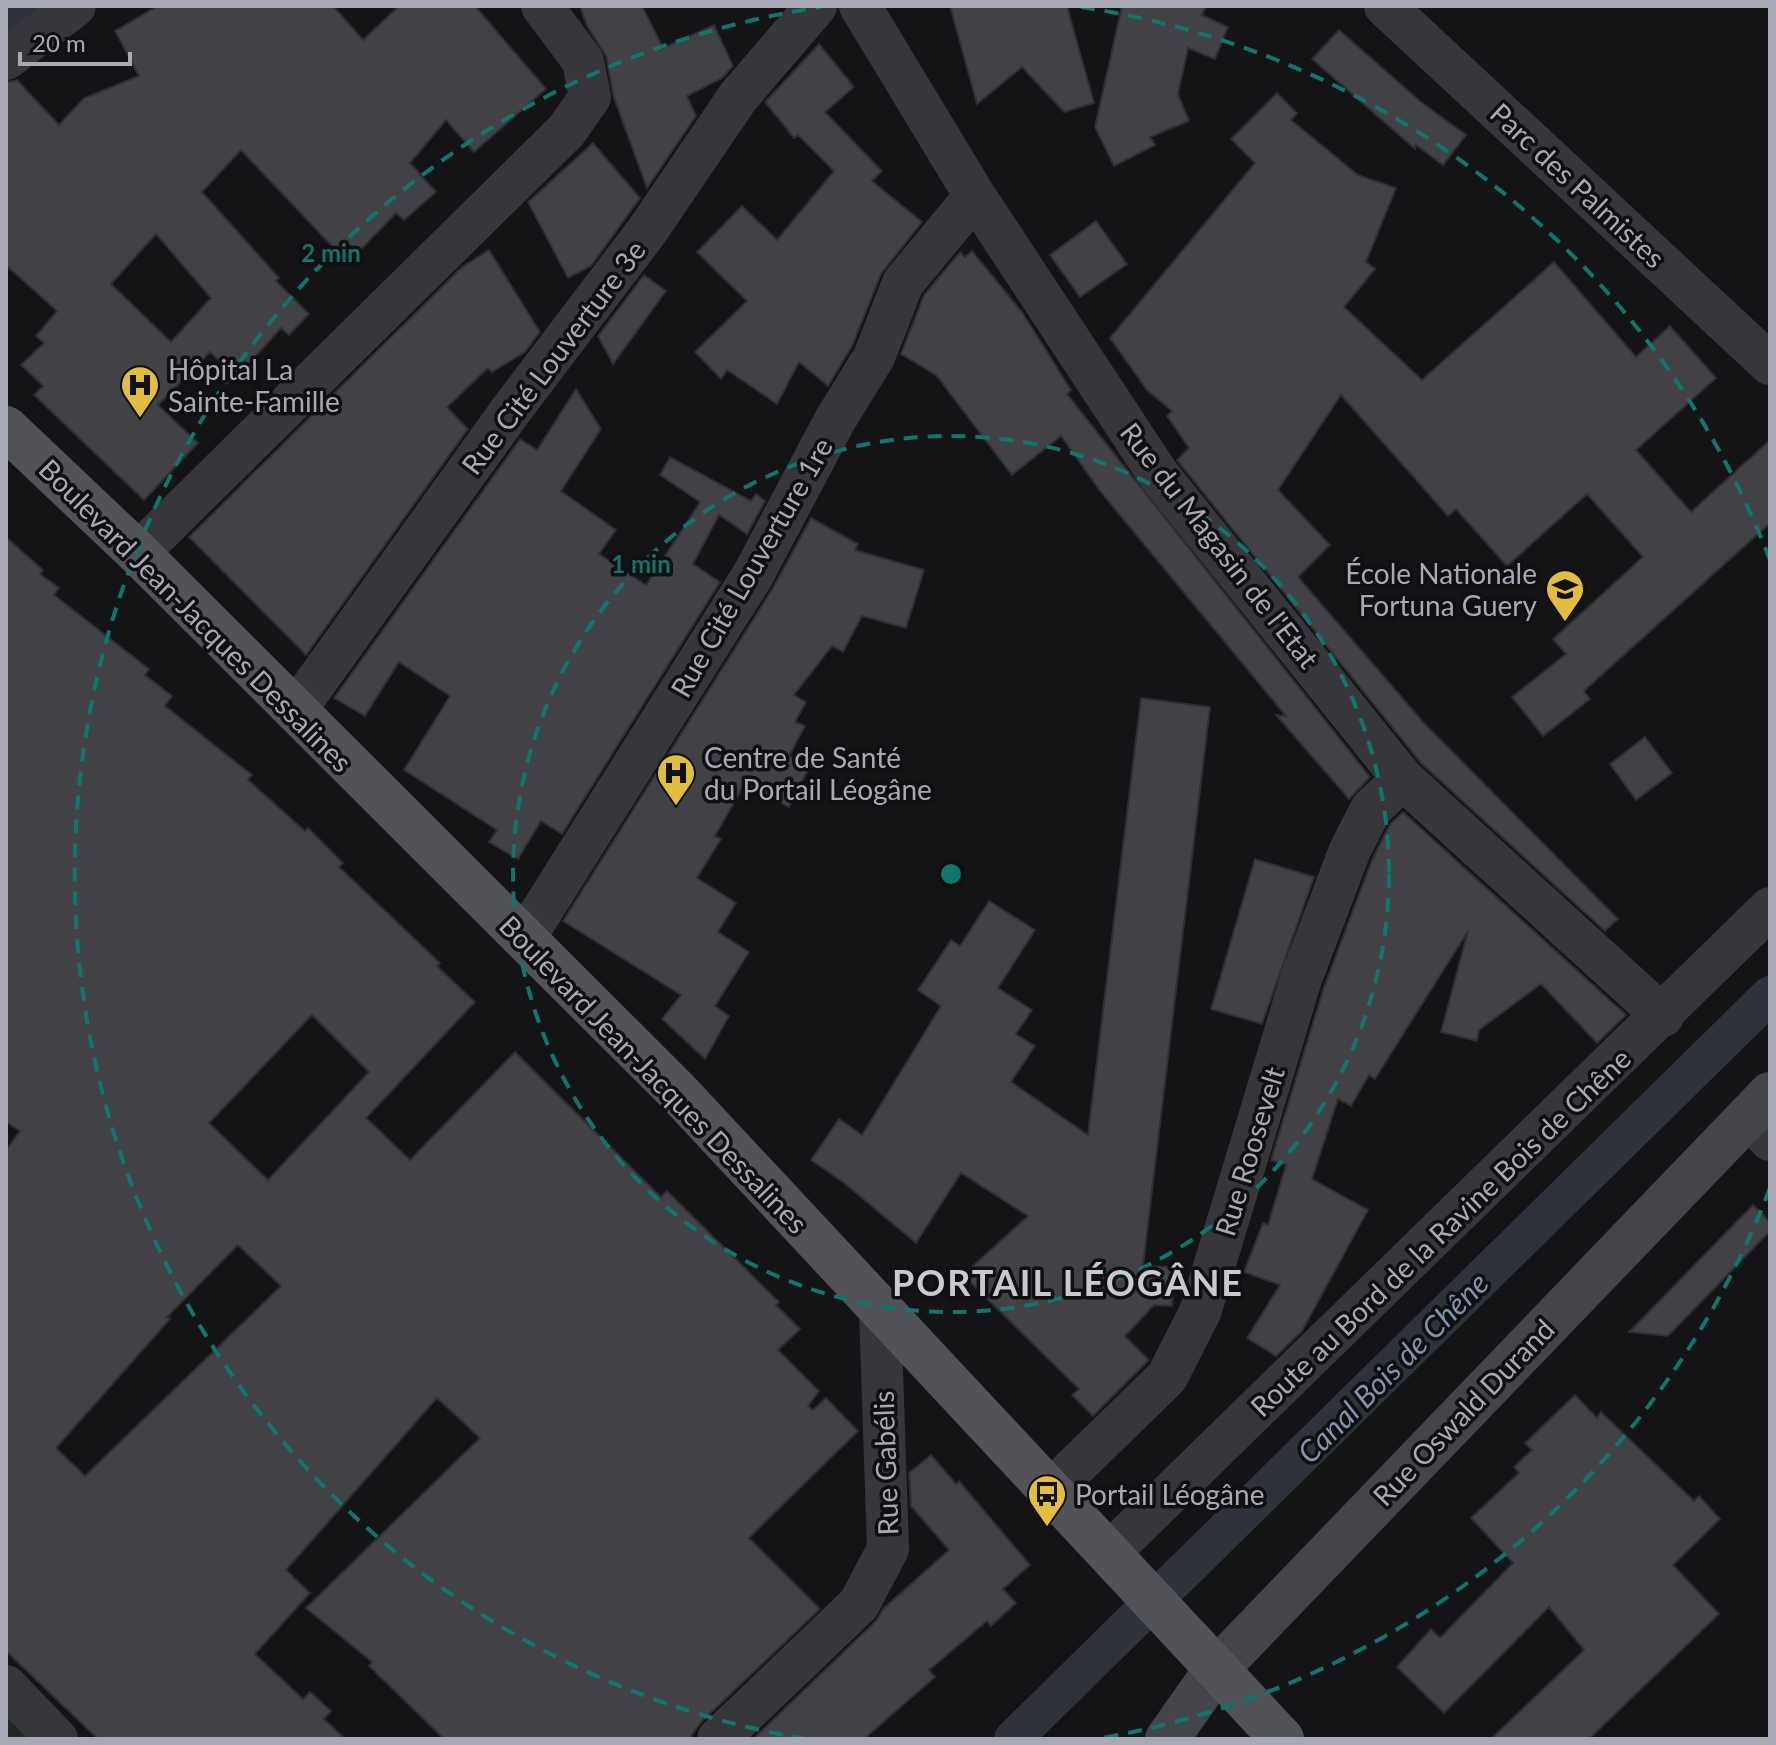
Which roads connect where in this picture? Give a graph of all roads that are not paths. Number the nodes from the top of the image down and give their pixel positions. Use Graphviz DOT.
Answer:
graph roads {
  1 [pos="75,6"];
  2 [pos="542,6"];
  3 [pos="816,6"];
  4 [pos="860,6"];
  5 [pos="1385,6"];
  6 [pos="6,59"];
  7 [pos="975,196"];
  8 [pos="1770,364"];
  9 [pos="6,428"];
  10 [pos="138,553"];
  11 [pos="295,711"];
  12 [pos="1403,779"];
  13 [pos="1770,908"];
  14 [pos="524,939"];
  15 [pos="1663,1016"];
  16 [pos="1762,1117"];
  17 [pos="880,1311"];
  18 [pos="1049,1492"];
  19 [pos="1111,1558"];
  20 [pos="1204,1658"];
  21 [pos="6,1686"];
  22 [pos="57,1739"];
  23 [pos="718,1739"];
  24 [pos="1167,1739"];
  25 [pos="1282,1739"];
  1 -- 6 [label="street"];
  2 -- 10 [label="street"];
  3 -- 11 [label="street, Rue Cité Louverture 3e"];
  4 -- 7 [label="street, Rue du Magasin de l'Etat"];
  5 -- 8 [label="street, Parc des Palmistes"];
  7 -- 12 [label="street, Rue du Magasin de l'Etat"];
  7 -- 14 [label="street, Rue Cité Louverture 1re"];
  9 -- 10 [label="main road, Boulevard Jean-Jacques Dessalines"];
  10 -- 11 [label="main road, Boulevard Jean-Jacques Dessalines"];
  11 -- 14 [label="main road, Boulevard Jean-Jacques Dessalines"];
  12 -- 15 [label="street, Rue du Magasin de l'Etat"];
  12 -- 18 [label="street, Rue Roosevelt"];
  13 -- 15 [label="street, Route au Bord de la Ravine Bois de Chêne"];
  14 -- 17 [label="main road, Boulevard Jean-Jacques Dessalines"];
  15 -- 19 [label="street, Route au Bord de la Ravine Bois de Chêne"];
  16 -- 20 [label="main road, Rue Oswald Durand"];
  17 -- 18 [label="main road, Boulevard Jean-Jacques Dessalines"];
  17 -- 23 [label="street, Rue Gabélis"];
  18 -- 19 [label="main road, Boulevard Jean-Jacques Dessalines"];
  19 -- 20 [label="main road, Boulevard Jean-Jacques Dessalines"];
  20 -- 24 [label="main road, Rue Oswald Durand"];
  20 -- 25 [label="main road, Boulevard Jean-Jacques Dessalines"];
  21 -- 22 [label="street"];
}
